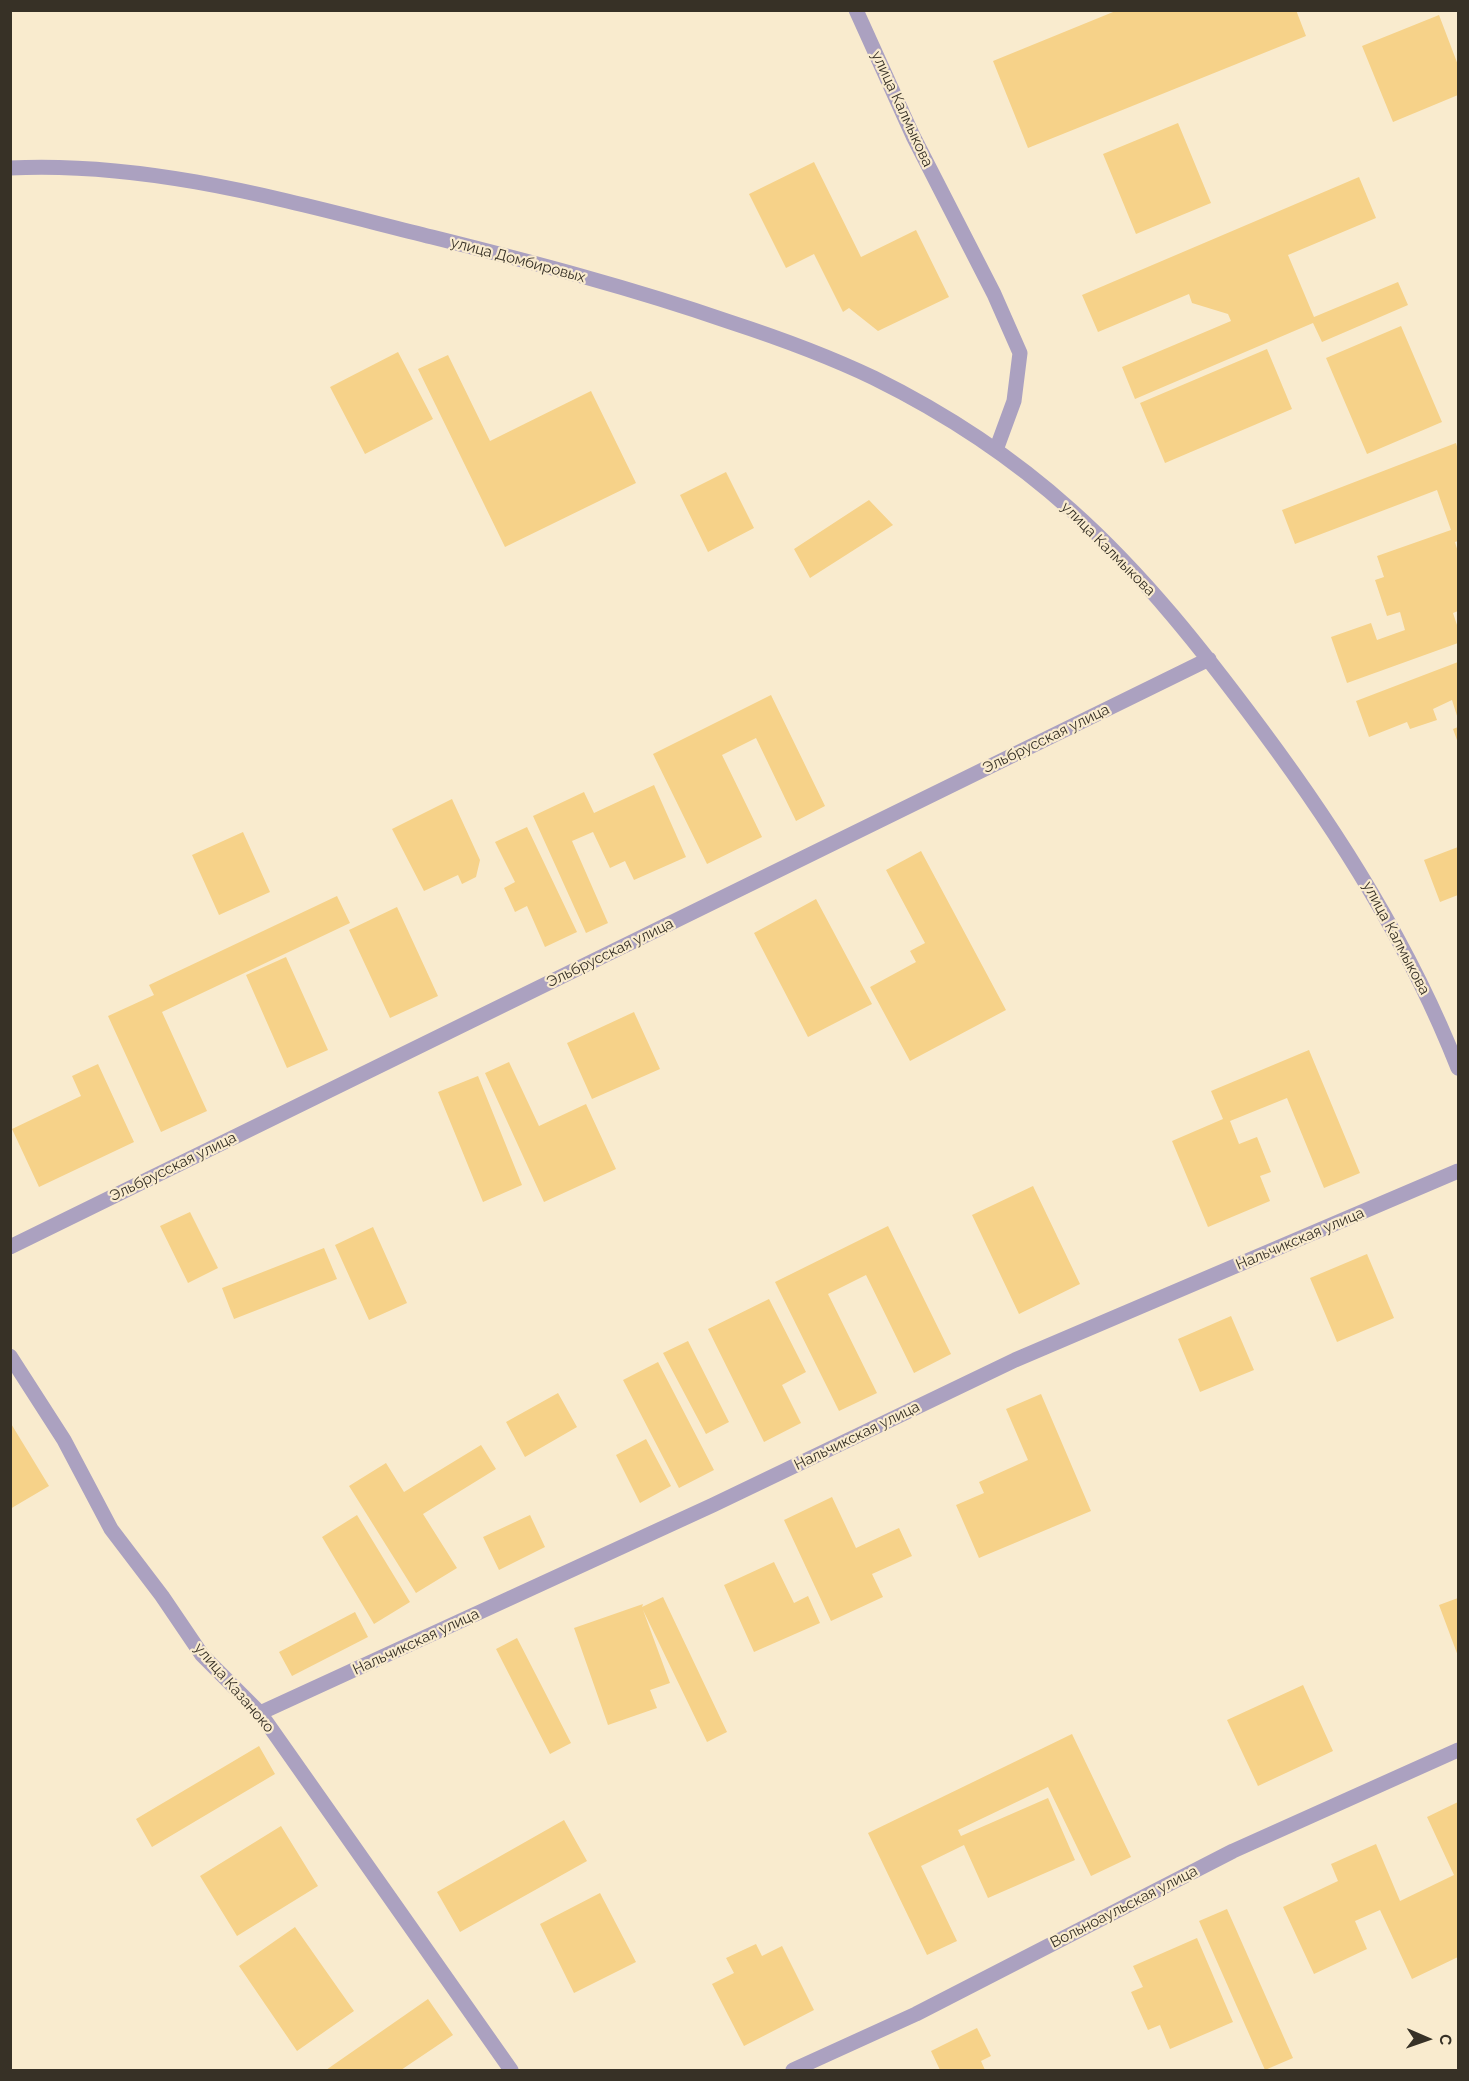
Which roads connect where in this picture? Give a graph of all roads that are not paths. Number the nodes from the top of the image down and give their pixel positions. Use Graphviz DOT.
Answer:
graph roads {
  1 [pos="856,10"];
  2 [pos="10,168"];
  3 [pos="996,450"];
  4 [pos="1209,659"];
  5 [pos="1458,1068"];
  6 [pos="1458,1172"];
  7 [pos="10,1247"];
  8 [pos="10,1356"];
  9 [pos="260,1713"];
  10 [pos="1458,1750"];
  11 [pos="511,2070"];
  12 [pos="793,2070"];
  1 -- 3 [label="street, улица Калмыкова"];
  2 -- 3 [label="street, улица Домбировых"];
  3 -- 4 [label="street, улица Калмыкова"];
  4 -- 5 [label="street, улица Калмыкова"];
  4 -- 7 [label="street, Эльбрусская улица"];
  6 -- 9 [label="street, Нальчикская улица"];
  8 -- 9 [label="street, улица Казаноко"];
  9 -- 11 [label="street, улица Казаноко"];
  10 -- 12 [label="street, Вольноаульская улица"];
}
